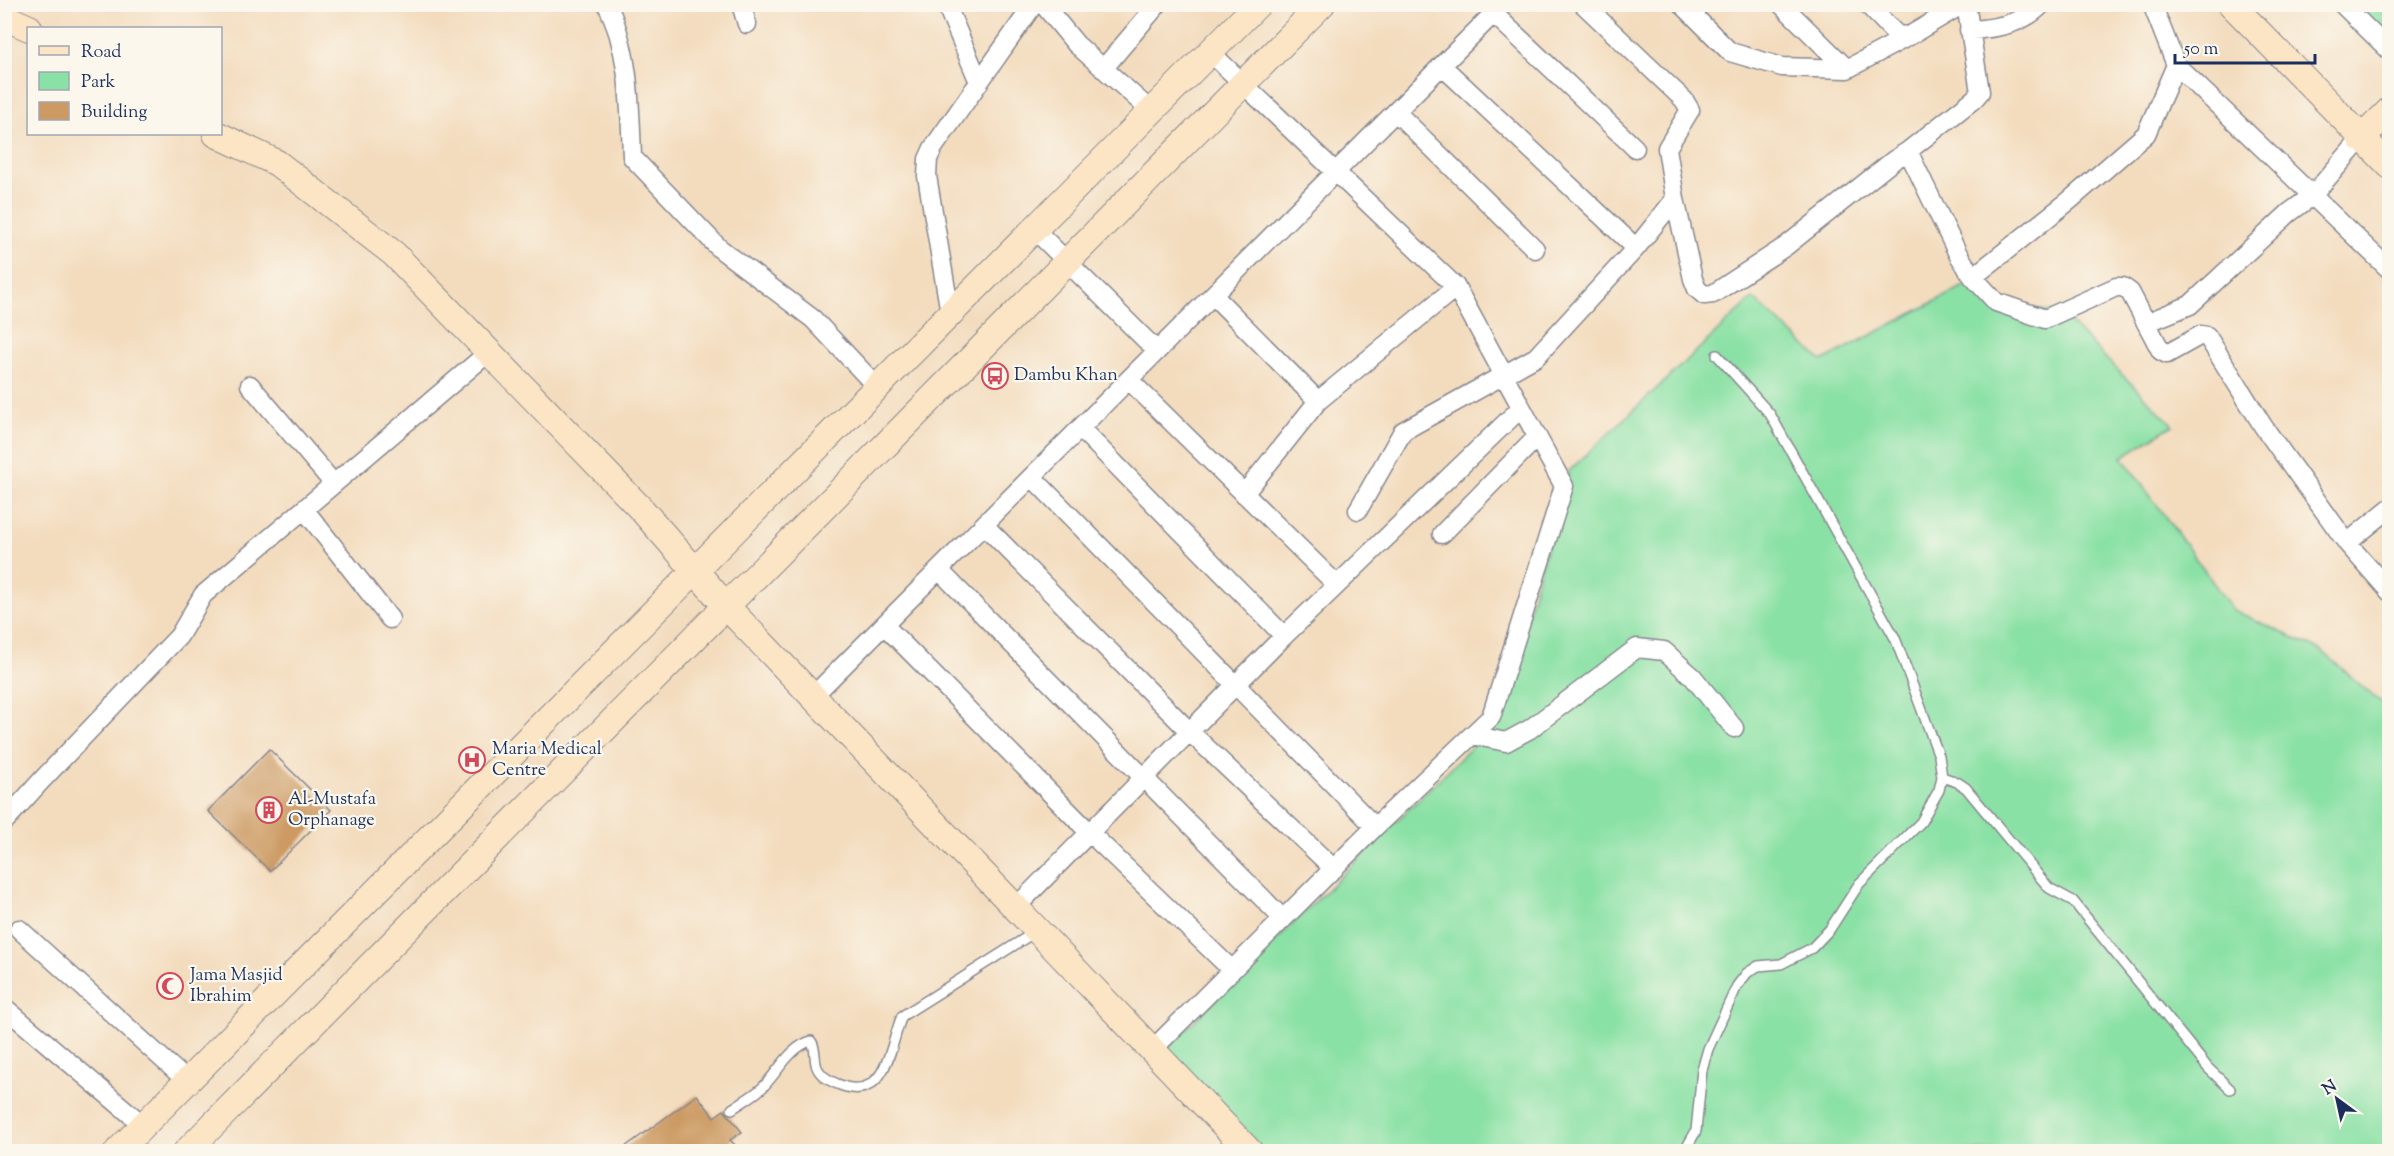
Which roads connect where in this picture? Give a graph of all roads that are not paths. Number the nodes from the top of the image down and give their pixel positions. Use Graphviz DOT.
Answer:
graph roads {
  1 [pos="607,4"];
  2 [pos="741,4"];
  3 [pos="946,4"];
  4 [pos="1034,4"];
  5 [pos="1043,4"];
  6 [pos="1158,4"];
  7 [pos="1258,4"];
  8 [pos="1322,4"];
  9 [pos="1583,4"];
  10 [pos="1682,4"];
  11 [pos="1781,4"];
  12 [pos="1867,4"];
  13 [pos="1964,4"];
  14 [pos="2042,4"];
  15 [pos="2152,4"];
  16 [pos="2231,4"];
  17 [pos="2342,4"];
  18 [pos="1498,9"];
  19 [pos="4,17"];
  20 [pos="747,24"];
  21 [pos="27,27"];
  22 [pos="1969,30"];
  23 [pos="1909,36"];
  24 [pos="2390,51"];
  25 [pos="1210,52"];
  26 [pos="2175,65"];
  27 [pos="1442,66"];
  28 [pos="1103,69"];
  29 [pos="1846,69"];
  30 [pos="979,82"];
  31 [pos="1243,85"];
  32 [pos="2390,110"];
  33 [pos="1151,111"];
  34 [pos="1396,112"];
  35 [pos="218,135"];
  36 [pos="2361,139"];
  37 [pos="1635,148"];
  38 [pos="1908,151"];
  39 [pos="2390,166"];
  40 [pos="1334,174"];
  41 [pos="2312,196"];
  42 [pos="1675,199"];
  43 [pos="1034,229"];
  44 [pos="1636,248"];
  45 [pos="1535,249"];
  46 [pos="1067,262"];
  47 [pos="2390,270"];
  48 [pos="1973,277"];
  49 [pos="1456,287"];
  50 [pos="1213,295"];
  51 [pos="950,314"];
  52 [pos="2146,323"];
  53 [pos="1157,351"];
  54 [pos="489,352"];
  55 [pos="1717,355"];
  56 [pos="1503,376"];
  57 [pos="1129,380"];
  58 [pos="250,385"];
  59 [pos="877,387"];
  60 [pos="1318,401"];
  61 [pos="1521,408"];
  62 [pos="1080,428"];
  63 [pos="1537,437"];
  64 [pos="1032,477"];
  65 [pos="334,484"];
  66 [pos="1244,494"];
  67 [pos="2390,508"];
  68 [pos="304,509"];
  69 [pos="1358,510"];
  70 [pos="984,525"];
  71 [pos="1442,534"];
  72 [pos="2347,543"];
  73 [pos="694,570"];
  74 [pos="939,570"];
  75 [pos="1337,585"];
  76 [pos="2390,592"];
  77 [pos="726,606"];
  78 [pos="390,619"];
  79 [pos="884,625"];
  80 [pos="1284,636"];
  81 [pos="1235,684"];
  82 [pos="813,696"];
  83 [pos="1734,728"];
  84 [pos="1190,732"];
  85 [pos="1472,735"];
  86 [pos="1942,777"];
  87 [pos="1145,778"];
  88 [pos="4,822"];
  89 [pos="1375,827"];
  90 [pos="1090,833"];
  91 [pos="1334,869"];
  92 [pos="1015,908"];
  93 [pos="1283,919"];
  94 [pos="19,929"];
  95 [pos="1037,930"];
  96 [pos="1232,970"];
  97 [pos="4,1007"];
  98 [pos="1153,1048"];
  99 [pos="188,1082"];
  100 [pos="2230,1089"];
  101 [pos="732,1109"];
  102 [pos="143,1125"];
  103 [pos="117,1152"];
  104 [pos="186,1152"];
  105 [pos="1250,1152"];
  106 [pos="1684,1152"];
  1 -- 59 [label="street"];
  2 -- 20 [label="street"];
  3 -- 30 [label="street"];
  4 -- 30 [label="street"];
  5 -- 28 [label="street"];
  6 -- 28 [label="street"];
  7 -- 25 [label="main road"];
  8 -- 31 [label="main road"];
  9 -- 42 [label="street"];
  10 -- 29 [label="street"];
  11 -- 29 [label="street"];
  12 -- 23 [label="street"];
  13 -- 22 [label="street"];
  13 -- 23 [label="street"];
  14 -- 22 [label="street"];
  15 -- 26 [label="street"];
  16 -- 36 [label="main road"];
  17 -- 24 [label="street"];
  18 -- 27 [label="street"];
  18 -- 37 [label="street"];
  19 -- 21 [label="main road"];
  22 -- 38 [label="street"];
  23 -- 29 [label="street"];
  25 -- 31 [label="street"];
  25 -- 33 [label="main road"];
  26 -- 41 [label="street"];
  26 -- 48 [label="street"];
  27 -- 34 [label="street"];
  27 -- 44 [label="street"];
  28 -- 33 [label="street"];
  30 -- 51 [label="street"];
  31 -- 40 [label="street"];
  31 -- 46 [label="main road"];
  32 -- 36 [label="main road"];
  33 -- 43 [label="main road"];
  34 -- 40 [label="street"];
  34 -- 45 [label="street"];
  35 -- 54 [label="main road"];
  36 -- 39 [label="main road"];
  36 -- 41 [label="street"];
  38 -- 42 [label="street"];
  38 -- 48 [label="street"];
  40 -- 49 [label="street"];
  40 -- 50 [label="street"];
  41 -- 47 [label="street"];
  41 -- 52 [label="street"];
  42 -- 44 [label="street"];
  43 -- 46 [label="street"];
  43 -- 51 [label="main road"];
  44 -- 56 [label="street"];
  46 -- 53 [label="street"];
  46 -- 77 [label="main road"];
  48 -- 52 [label="street"];
  49 -- 56 [label="street"];
  49 -- 60 [label="street"];
  50 -- 53 [label="street"];
  50 -- 60 [label="street"];
  51 -- 59 [label="main road"];
  52 -- 72 [label="street"];
  53 -- 57 [label="street"];
  54 -- 65 [label="street"];
  54 -- 73 [label="main road"];
  55 -- 86 [label="lane"];
  56 -- 61 [label="street"];
  56 -- 69 [label="street"];
  57 -- 62 [label="street"];
  57 -- 66 [label="street"];
  58 -- 65 [label="street"];
  59 -- 73 [label="main road"];
  60 -- 66 [label="street"];
  61 -- 63 [label="street"];
  61 -- 75 [label="street"];
  62 -- 64 [label="street"];
  62 -- 80 [label="street"];
  63 -- 71 [label="street"];
  63 -- 85 [label="street"];
  64 -- 70 [label="street"];
  64 -- 81 [label="street"];
  65 -- 68 [label="street"];
  66 -- 75 [label="street"];
  67 -- 72 [label="street"];
  68 -- 78 [label="street"];
  68 -- 88 [label="street"];
  70 -- 74 [label="street"];
  70 -- 84 [label="street"];
  72 -- 76 [label="street"];
  73 -- 77 [label="main road"];
  73 -- 99 [label="main road"];
  74 -- 79 [label="street"];
  74 -- 87 [label="street"];
  75 -- 80 [label="street"];
  77 -- 82 [label="main road"];
  77 -- 104 [label="main road"];
  79 -- 82 [label="street"];
  79 -- 90 [label="street"];
  80 -- 81 [label="street"];
  81 -- 84 [label="street"];
  81 -- 89 [label="street"];
  82 -- 92 [label="main road"];
  83 -- 85 [label="street"];
  84 -- 87 [label="street"];
  84 -- 91 [label="street"];
  85 -- 89 [label="street"];
  86 -- 100 [label="lane"];
  86 -- 106 [label="lane"];
  87 -- 90 [label="street"];
  87 -- 93 [label="street"];
  89 -- 91 [label="street"];
  90 -- 92 [label="street"];
  90 -- 96 [label="street"];
  91 -- 93 [label="street"];
  92 -- 95 [label="main road"];
  93 -- 96 [label="street"];
  94 -- 99 [label="street"];
  95 -- 98 [label="main road"];
  95 -- 101 [label="lane"];
  96 -- 98 [label="street"];
  97 -- 102 [label="street"];
  98 -- 105 [label="main road"];
  99 -- 102 [label="main road"];
  102 -- 103 [label="main road"];
}
